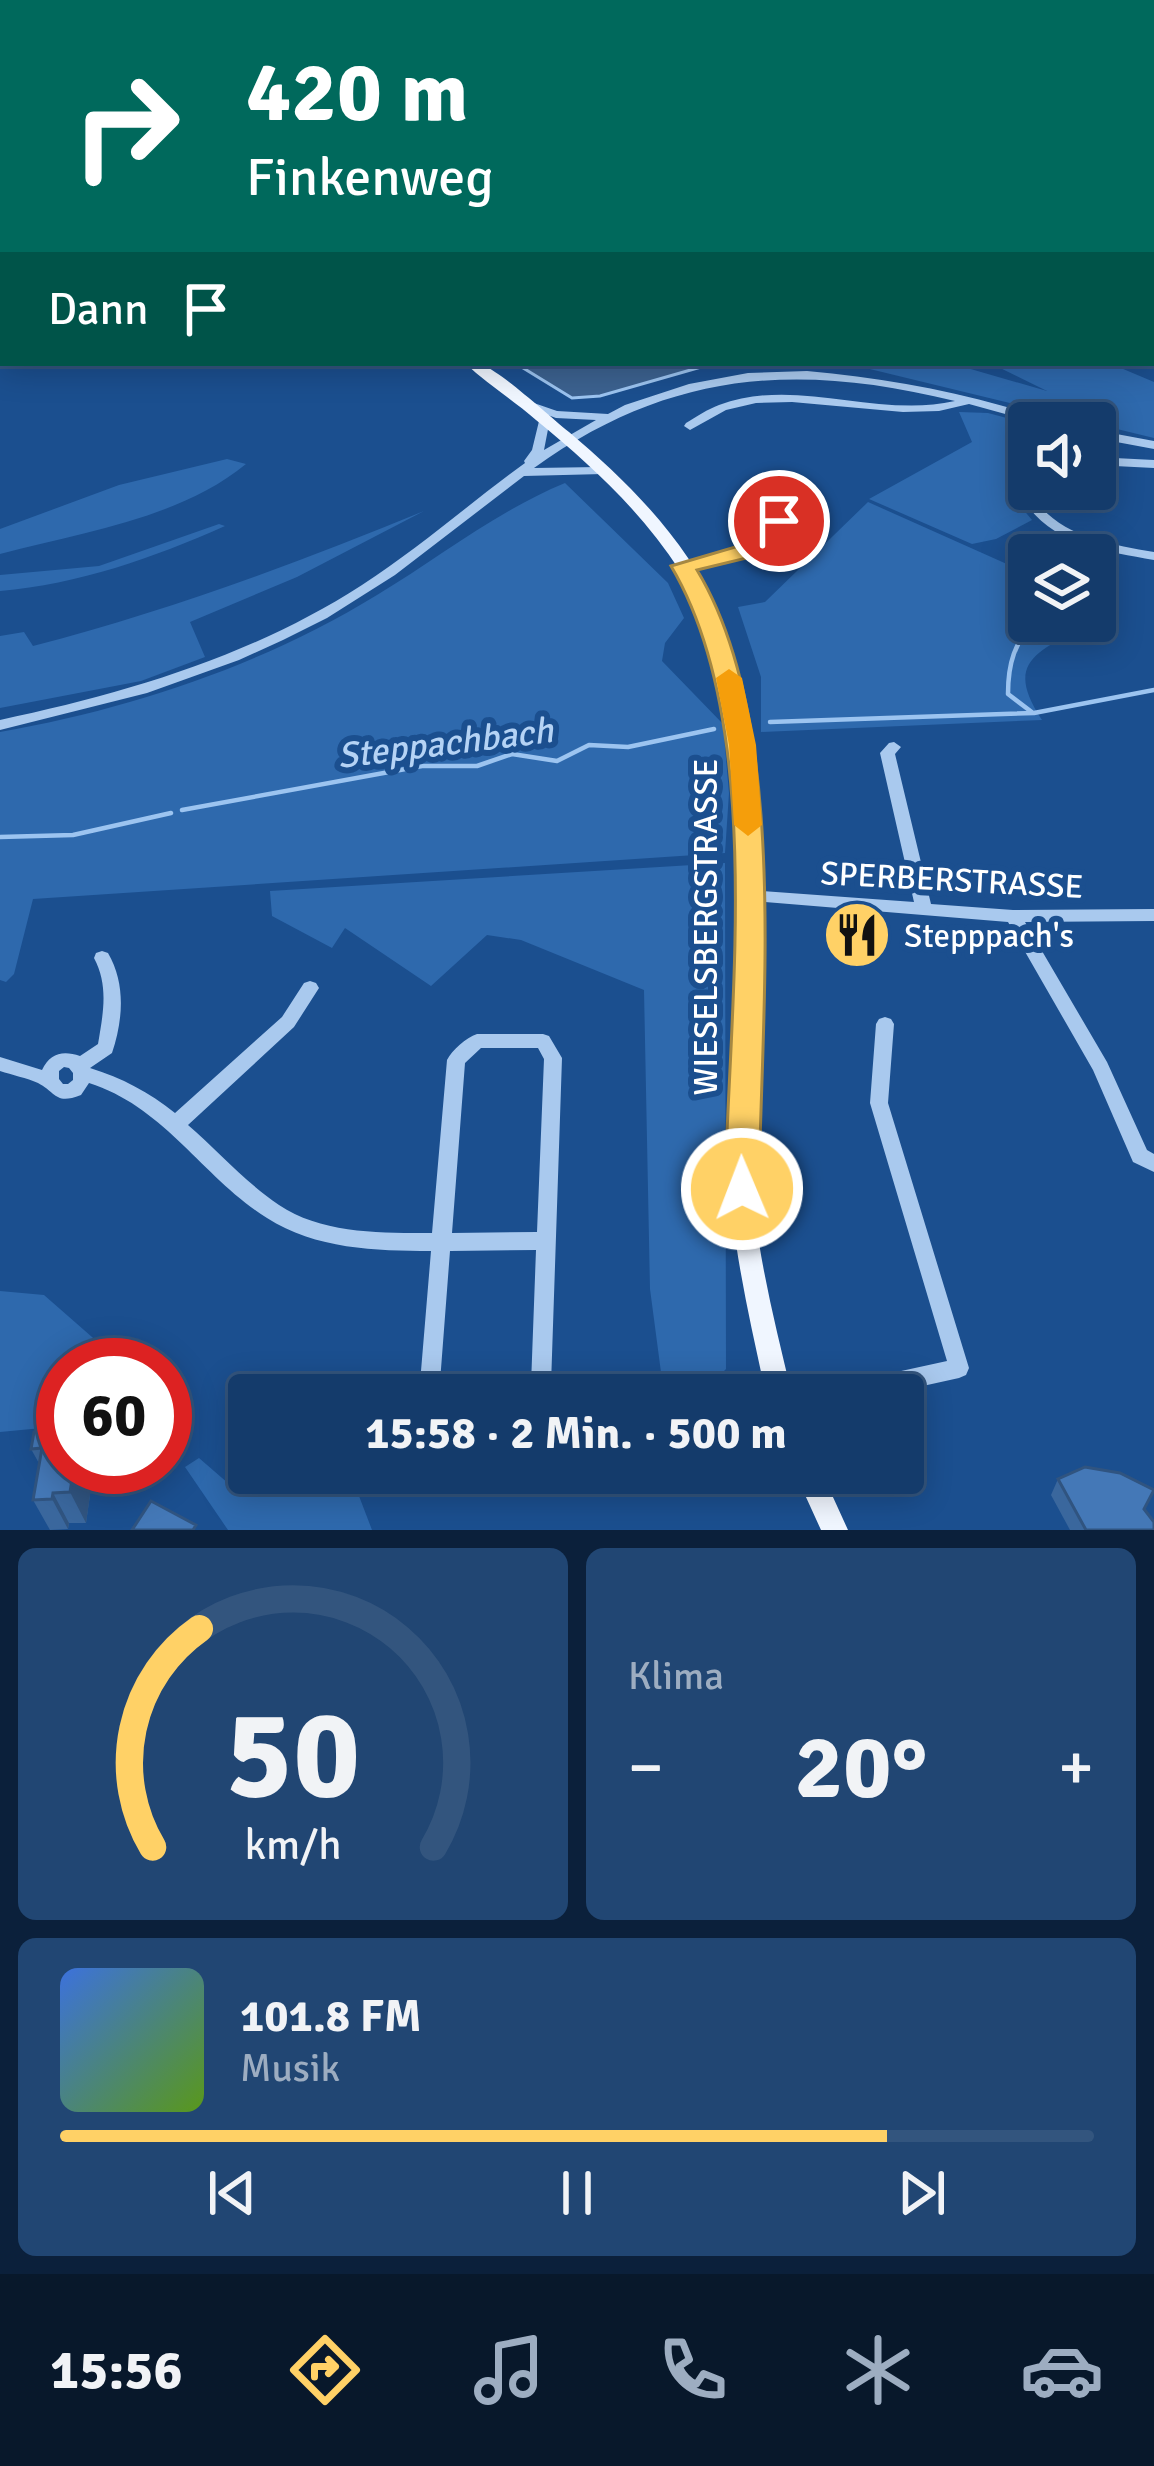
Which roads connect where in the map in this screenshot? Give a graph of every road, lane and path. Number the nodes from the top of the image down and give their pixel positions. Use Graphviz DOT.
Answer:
graph roads {
  1 [pos="476,366"];
  2 [pos="972,400"];
  3 [pos="526,404"];
  4 [pos="1008,410"];
  5 [pos="608,418"];
  6 [pos="544,419"];
  7 [pos="690,426"];
  8 [pos="1116,438"];
  9 [pos="568,440"];
  10 [pos="1154,445"];
  11 [pos="1116,462"];
  12 [pos="1154,464"];
  13 [pos="599,471"];
  14 [pos="520,472"];
  15 [pos="775,508"];
  16 [pos="1034,510"];
  17 [pos="1154,556"];
  18 [pos="682,566"];
  19 [pos="0,724"];
  20 [pos="894,747"];
  21 [pos="747,896"];
  22 [pos="924,910"];
  23 [pos="1154,915"];
  24 [pos="1013,916"];
  25 [pos="102,958"];
  26 [pos="310,988"];
  27 [pos="885,1024"];
  28 [pos="0,1064"];
  29 [pos="83,1069"];
  30 [pos="177,1124"];
  31 [pos="1154,1164"];
  32 [pos="443,1238"];
  33 [pos="546,1241"];
  34 [pos="431,1374"];
  35 [pos="541,1374"];
  36 [pos="775,1374"];
  37 [pos="924,1376"];
  38 [pos="818,1494"];
  39 [pos="836,1530"];
  1 -- 3 [label="main road, WIESELSBERGSTRASSE"];
  2 -- 4 [label="street"];
  2 -- 5 [label="street"];
  2 -- 7 [label="street"];
  3 -- 5 [label="street"];
  3 -- 6 [label="main road, WIESELSBERGSTRASSE"];
  5 -- 9 [label="street"];
  6 -- 9 [label="main road, WIESELSBERGSTRASSE"];
  6 -- 14 [label="street"];
  8 -- 10 [label="street"];
  9 -- 13 [label="main road, WIESELSBERGSTRASSE"];
  9 -- 14 [label="street"];
  11 -- 12 [label="street"];
  13 -- 14 [label="street"];
  13 -- 18 [label="main road, WIESELSBERGSTRASSE"];
  14 -- 19 [label="street"];
  15 -- 18 [label="street"];
  16 -- 17 [label="street"];
  18 -- 21 [label="main road, WIESELSBERGSTRASSE"];
  20 -- 22 [label="street"];
  21 -- 22 [label="street, SPERBERSTRASSE"];
  21 -- 36 [label="main road, WIESELSBERGSTRASSE"];
  22 -- 24 [label="street, SPERBERSTRASSE"];
  23 -- 24 [label="street, SPERBERSTRASSE"];
  24 -- 31 [label="street"];
  25 -- 29 [label="street"];
  26 -- 30 [label="street"];
  27 -- 37 [label="street"];
  28 -- 29 [label="street"];
  29 -- 30 [label="street"];
  30 -- 32 [label="street"];
  32 -- 33 [label="street"];
  32 -- 33 [label="street"];
  32 -- 34 [label="street"];
  33 -- 35 [label="street"];
  38 -- 39 [label="main road"];
}
